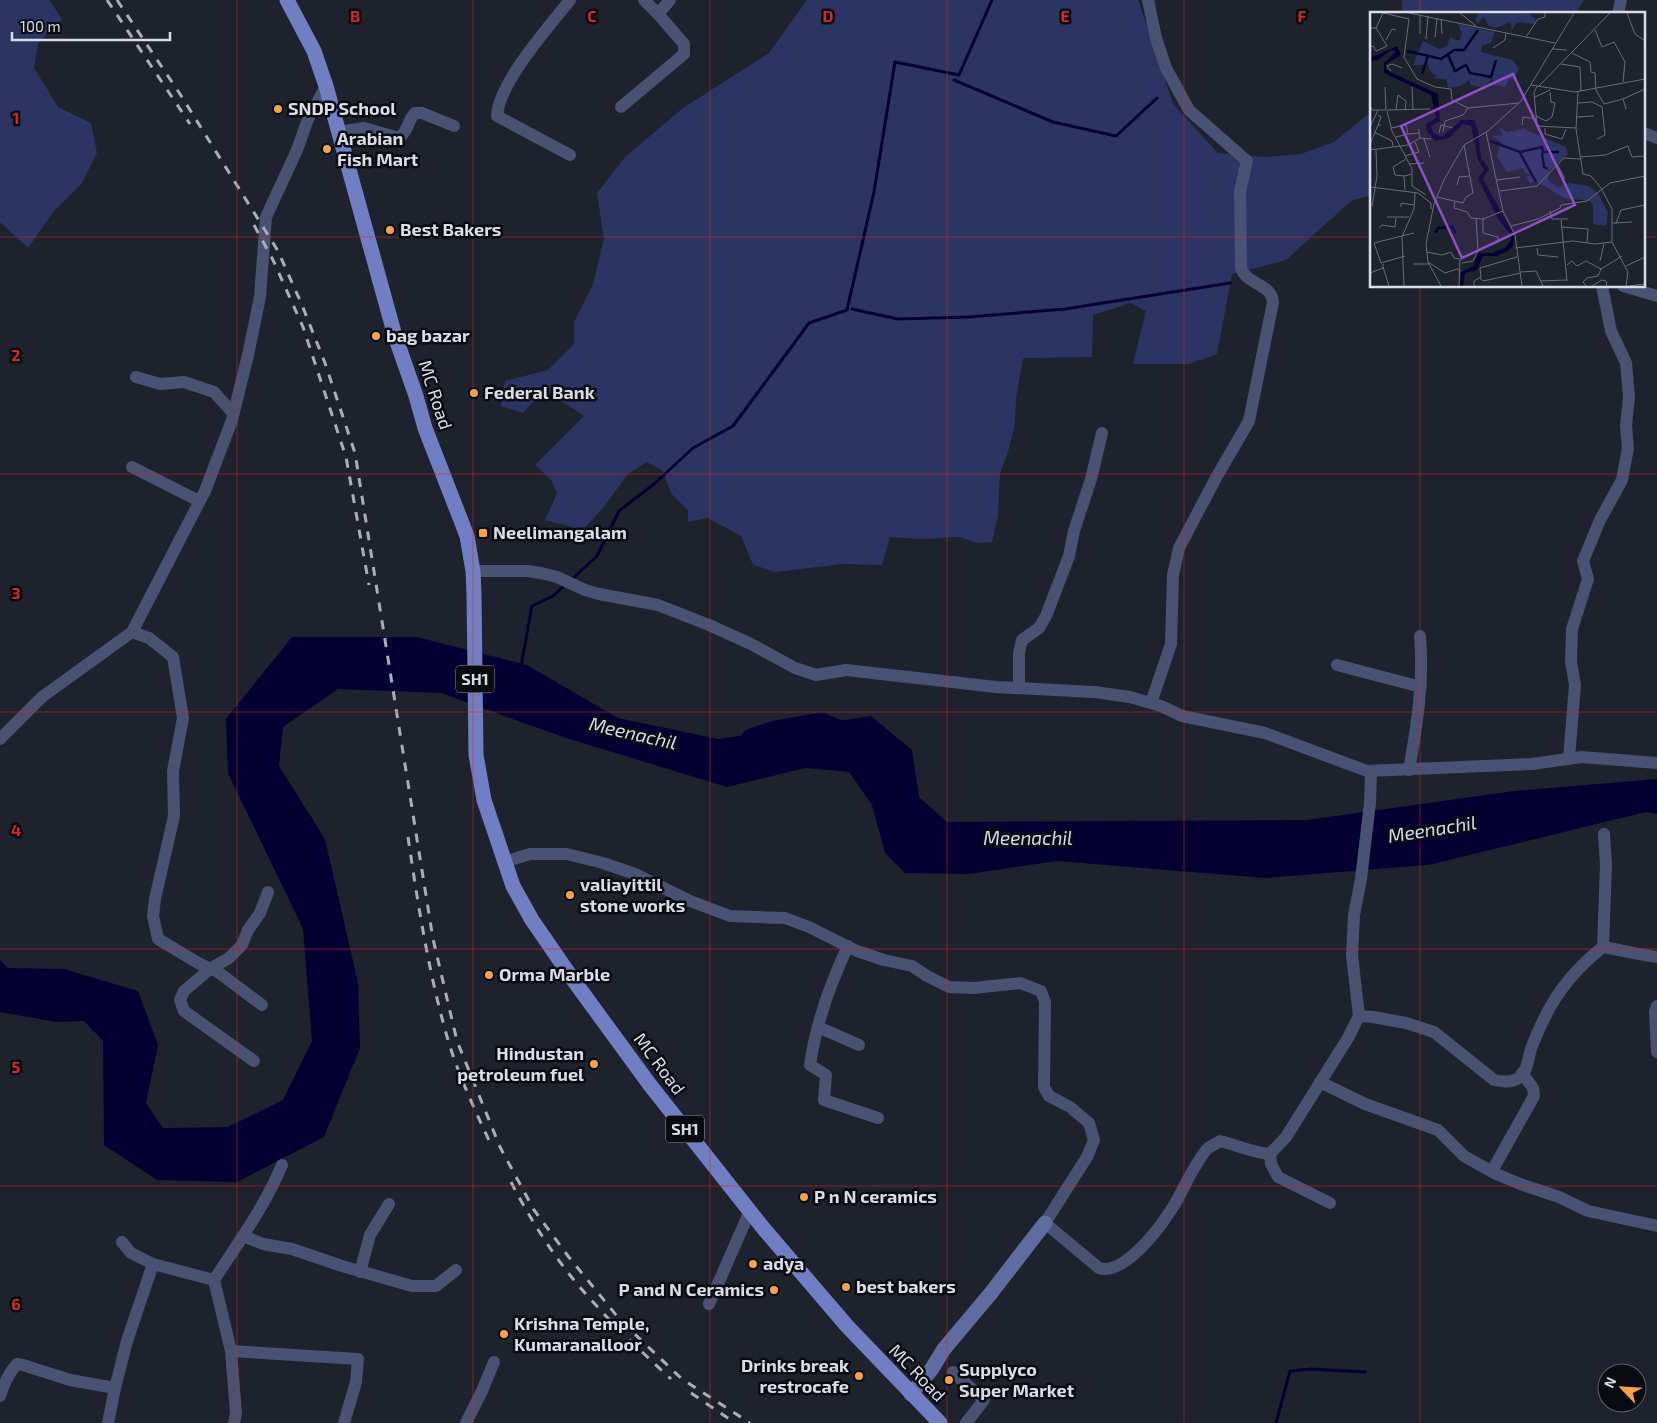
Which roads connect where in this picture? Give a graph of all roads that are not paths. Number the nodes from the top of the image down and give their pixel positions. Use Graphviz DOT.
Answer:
graph roads {
  1 [pos="287,0"];
  2 [pos="570,0"];
  3 [pos="644,0"];
  4 [pos="670,0"];
  5 [pos="1148,0"];
  6 [pos="658,14"];
  7 [pos="326,86"];
  8 [pos="621,107"];
  9 [pos="454,126"];
  10 [pos="338,132"];
  11 [pos="1644,133"];
  12 [pos="1657,138"];
  13 [pos="570,155"];
  14 [pos="1602,288"];
  15 [pos="1630,288"];
  16 [pos="1657,296"];
  17 [pos="136,376"];
  18 [pos="234,413"];
  19 [pos="1102,433"];
  20 [pos="132,467"];
  21 [pos="199,501"];
  22 [pos="473,571"];
  23 [pos="132,632"];
  24 [pos="1420,636"];
  25 [pos="1337,665"];
  26 [pos="1421,687"];
  27 [pos="1019,688"];
  28 [pos="1151,703"];
  29 [pos="0,739"];
  30 [pos="1569,758"];
  31 [pos="1657,763"];
  32 [pos="1408,770"];
  33 [pos="1371,772"];
  34 [pos="1604,834"];
  35 [pos="504,862"];
  36 [pos="268,892"];
  37 [pos="848,946"];
  38 [pos="1603,947"];
  39 [pos="1657,957"];
  40 [pos="210,968"];
  41 [pos="262,1004"];
  42 [pos="1657,1006"];
  43 [pos="1359,1016"];
  44 [pos="818,1027"];
  45 [pos="859,1045"];
  46 [pos="1657,1052"];
  47 [pos="254,1061"];
  48 [pos="1522,1073"];
  49 [pos="1320,1082"];
  50 [pos="878,1118"];
  51 [pos="1270,1154"];
  52 [pos="282,1165"];
  53 [pos="1492,1171"];
  54 [pos="1330,1203"];
  55 [pos="389,1204"];
  56 [pos="750,1211"];
  57 [pos="1045,1223"];
  58 [pos="1657,1226"];
  59 [pos="243,1236"];
  60 [pos="122,1242"];
  61 [pos="153,1264"];
  62 [pos="456,1270"];
  63 [pos="360,1272"];
  64 [pos="214,1280"];
  65 [pos="709,1304"];
  66 [pos="230,1351"];
  67 [pos="494,1362"];
  68 [pos="953,1372"];
  69 [pos="115,1388"];
  70 [pos="911,1394"];
  71 [pos="0,1396"];
  72 [pos="108,1423"];
  73 [pos="234,1423"];
  74 [pos="344,1423"];
  75 [pos="466,1423"];
  76 [pos="940,1423"];
  77 [pos="966,1423"];
  1 -- 7 [label="main road, MC Road / SH1"];
  2 -- 13 [label="street"];
  3 -- 6 [label="street"];
  4 -- 6 [label="street"];
  5 -- 28 [label="street"];
  6 -- 8 [label="street"];
  7 -- 10 [label="main road, MC Road / SH1"];
  7 -- 18 [label="street"];
  9 -- 10 [label="street"];
  10 -- 22 [label="main road, MC Road / SH1"];
  11 -- 12 [label="street"];
  14 -- 30 [label="street"];
  15 -- 16 [label="street"];
  17 -- 18 [label="street"];
  18 -- 21 [label="street"];
  19 -- 27 [label="street"];
  20 -- 21 [label="street"];
  21 -- 23 [label="street"];
  22 -- 27 [label="street"];
  22 -- 35 [label="main road, MC Road / SH1"];
  23 -- 29 [label="street"];
  23 -- 40 [label="street"];
  24 -- 26 [label="street"];
  25 -- 26 [label="street"];
  26 -- 32 [label="street"];
  27 -- 28 [label="street"];
  28 -- 33 [label="street"];
  30 -- 31 [label="street"];
  30 -- 32 [label="street"];
  32 -- 33 [label="street"];
  33 -- 43 [label="street"];
  34 -- 38 [label="street"];
  35 -- 37 [label="street"];
  35 -- 56 [label="main road, MC Road / SH1"];
  36 -- 40 [label="street"];
  37 -- 44 [label="street"];
  37 -- 57 [label="street"];
  38 -- 39 [label="street"];
  38 -- 48 [label="street"];
  40 -- 41 [label="street"];
  40 -- 47 [label="street"];
  42 -- 46 [label="street"];
  43 -- 48 [label="street"];
  43 -- 49 [label="street"];
  44 -- 45 [label="street"];
  44 -- 50 [label="street"];
  48 -- 53 [label="street"];
  49 -- 51 [label="street"];
  49 -- 53 [label="street"];
  51 -- 54 [label="street"];
  51 -- 57 [label="street"];
  52 -- 59 [label="street"];
  53 -- 58 [label="street"];
  55 -- 63 [label="street"];
  56 -- 65 [label="street"];
  56 -- 70 [label="main road, MC Road / SH1"];
  57 -- 70 [label="street"];
  59 -- 63 [label="street"];
  59 -- 64 [label="street"];
  60 -- 61 [label="street"];
  61 -- 64 [label="street"];
  61 -- 69 [label="street"];
  62 -- 63 [label="street"];
  64 -- 66 [label="street"];
  66 -- 73 [label="street"];
  66 -- 74 [label="street"];
  67 -- 75 [label="street"];
  68 -- 77 [label="street"];
  69 -- 71 [label="street"];
  69 -- 72 [label="street"];
  70 -- 76 [label="main road, MC Road / SH1"];
}
